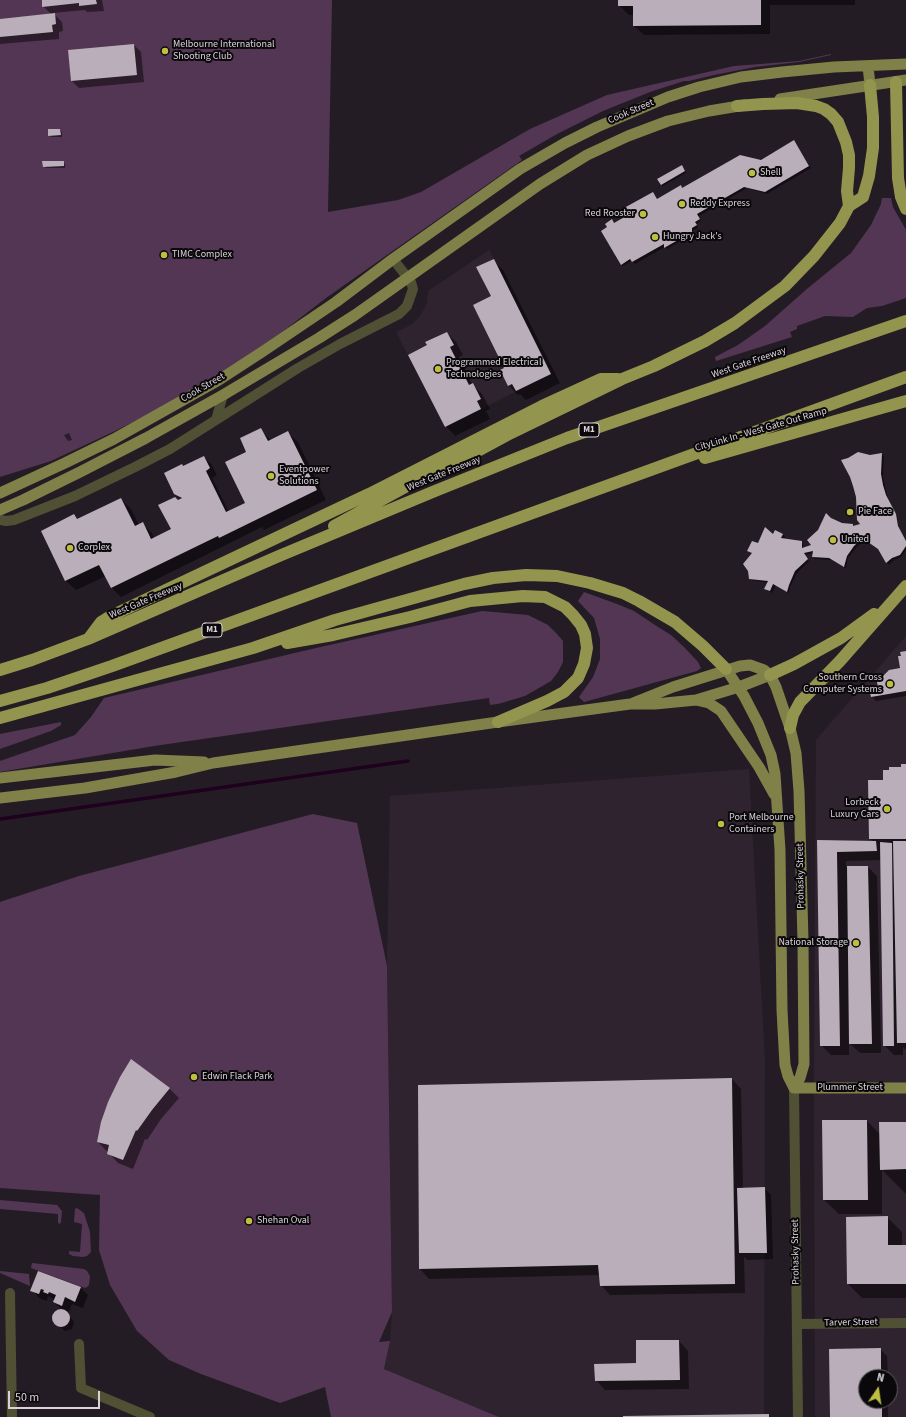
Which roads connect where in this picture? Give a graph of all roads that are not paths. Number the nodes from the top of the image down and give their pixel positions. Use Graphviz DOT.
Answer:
graph roads {
  1 [pos="900,64"];
  2 [pos="868,66"];
  3 [pos="901,81"];
  4 [pos="870,86"];
  5 [pos="737,106"];
  6 [pos="850,206"];
  7 [pos="906,210"];
  8 [pos="392,259"];
  9 [pos="407,278"];
  10 [pos="906,321"];
  11 [pos="906,377"];
  12 [pos="622,379"];
  13 [pos="223,395"];
  14 [pos="906,401"];
  15 [pos="216,420"];
  16 [pos="622,481"];
  17 [pos="0,493"];
  18 [pos="0,510"];
  19 [pos="0,520"];
  20 [pos="279,556"];
  21 [pos="903,590"];
  22 [pos="88,639"];
  23 [pos="253,648"];
  24 [pos="726,669"];
  25 [pos="0,670"];
  26 [pos="770,675"];
  27 [pos="739,687"];
  28 [pos="696,700"];
  29 [pos="0,701"];
  30 [pos="630,704"];
  31 [pos="0,718"];
  32 [pos="498,722"];
  33 [pos="790,728"];
  34 [pos="213,763"];
  35 [pos="0,778"];
  36 [pos="0,798"];
  37 [pos="778,801"];
  38 [pos="794,1088"];
  39 [pos="906,1088"];
  40 [pos="10,1293"];
  41 [pos="906,1323"];
  42 [pos="797,1324"];
  43 [pos="79,1344"];
  44 [pos="12,1417"];
  45 [pos="150,1417"];
  46 [pos="798,1417"];
  1 -- 2 [label="main road, Cook Street"];
  1 -- 3 [label="main road"];
  2 -- 4 [label="main road"];
  2 -- 8 [label="main road, Cook Street"];
  3 -- 4 [label="main road, Cook Street"];
  3 -- 7 [label="highway"];
  4 -- 5 [label="main road, Cook Street"];
  4 -- 6 [label="highway"];
  5 -- 6 [label="highway"];
  5 -- 9 [label="main road, Cook Street"];
  6 -- 12 [label="highway"];
  8 -- 9 [label="street"];
  8 -- 17 [label="main road, Cook Street"];
  9 -- 13 [label="main road, Cook Street"];
  9 -- 15 [label="street"];
  10 -- 20 [label="highway, West Gate Freeway / M1"];
  11 -- 16 [label="highway, M1"];
  12 -- 20 [label="highway"];
  12 -- 22 [label="highway"];
  13 -- 15 [label="street, Cook Street"];
  13 -- 18 [label="main road, Cook Street"];
  14 -- 16 [label="highway, CityLink In - West Gate Out Ramp / M1"];
  15 -- 19 [label="street"];
  16 -- 29 [label="highway, M1"];
  20 -- 22 [label="highway, West Gate Freeway / M1"];
  21 -- 26 [label="highway"];
  21 -- 33 [label="highway"];
  22 -- 25 [label="highway, West Gate Freeway / M1"];
  23 -- 24 [label="highway"];
  23 -- 31 [label="highway"];
  23 -- 32 [label="highway"];
  24 -- 26 [label="main road"];
  24 -- 27 [label="main road, Prohasky Street"];
  24 -- 30 [label="main road"];
  26 -- 27 [label="main road"];
  26 -- 33 [label="main road, Prohasky Street"];
  27 -- 28 [label="main road"];
  27 -- 37 [label="main road, Prohasky Street"];
  28 -- 30 [label="main road"];
  28 -- 37 [label="main road"];
  30 -- 32 [label="main road"];
  32 -- 34 [label="main road"];
  33 -- 38 [label="main road, Prohasky Street"];
  34 -- 35 [label="main road"];
  34 -- 36 [label="main road"];
  37 -- 38 [label="main road, Prohasky Street"];
  38 -- 39 [label="main road, Plummer Street"];
  38 -- 42 [label="street, Prohasky Street"];
  40 -- 44 [label="street"];
  41 -- 42 [label="street, Tarver Street"];
  42 -- 46 [label="street, Prohasky Street"];
  43 -- 45 [label="street"];
}
